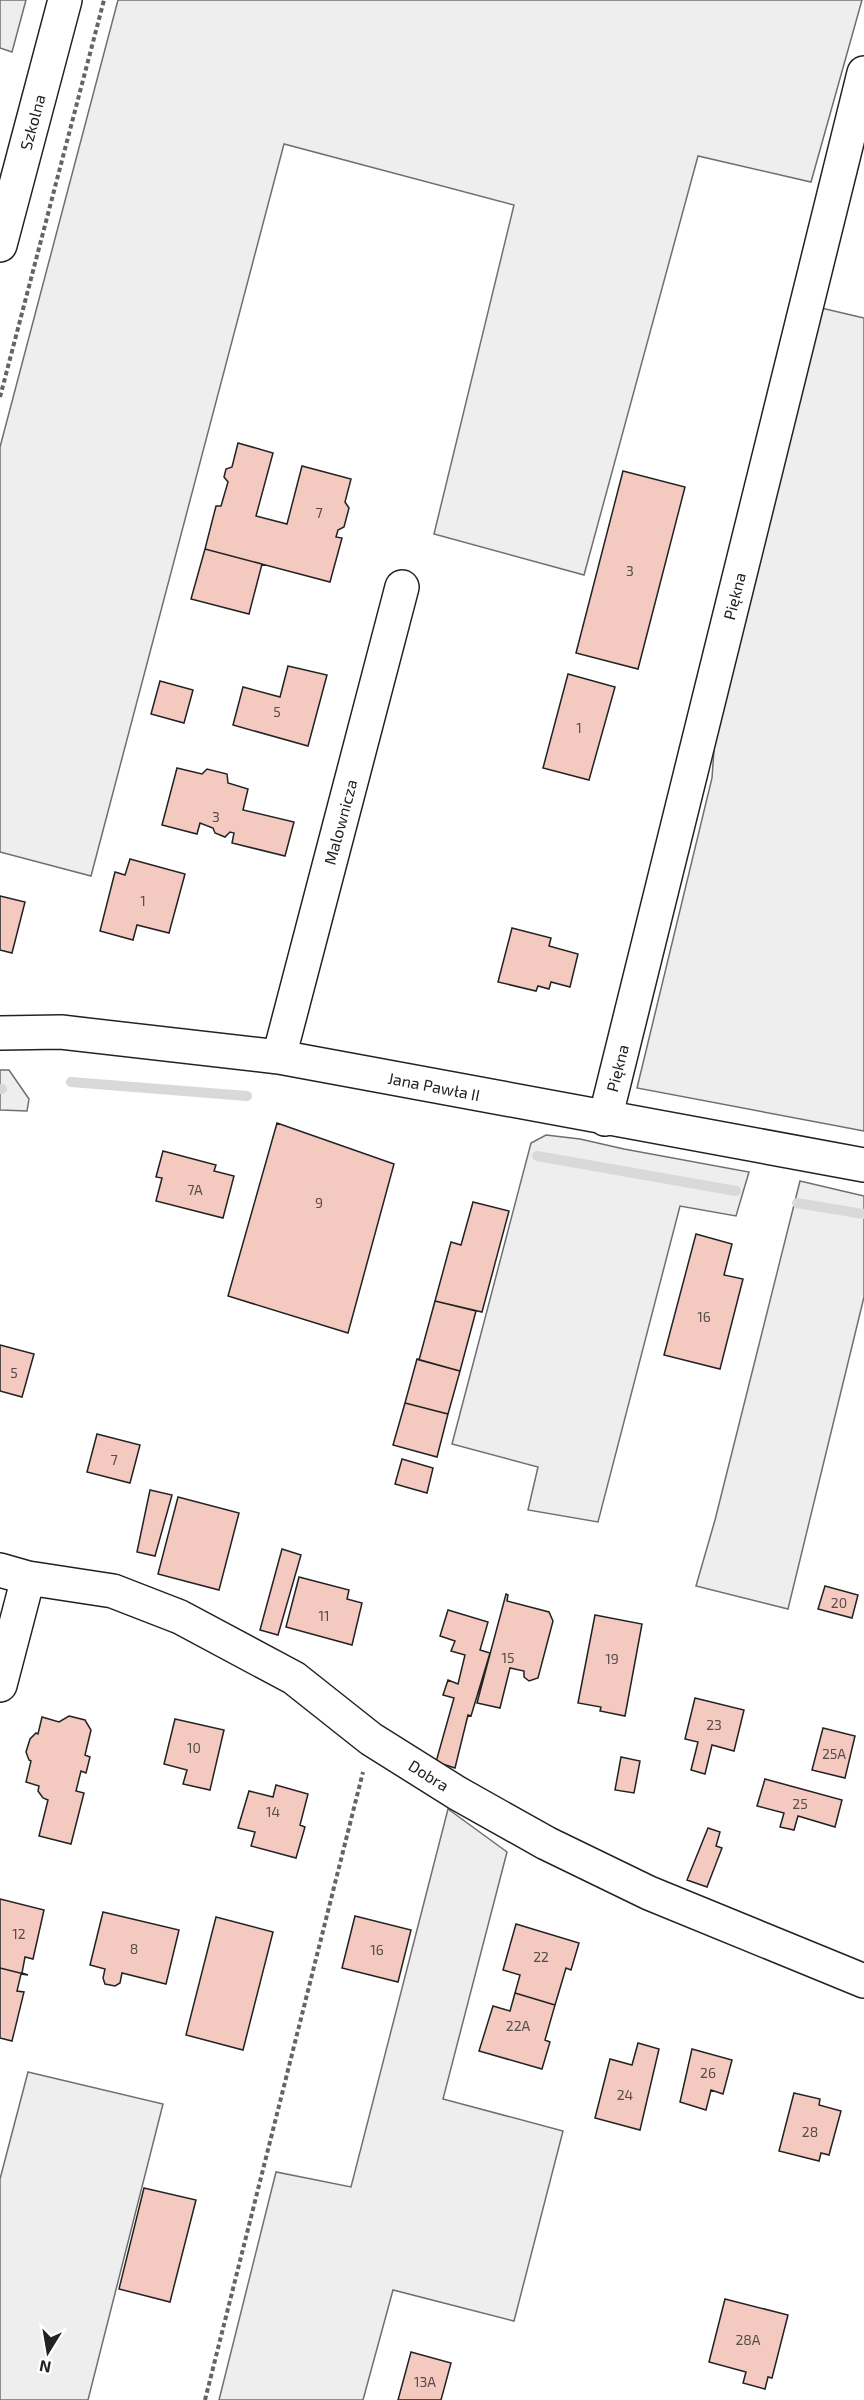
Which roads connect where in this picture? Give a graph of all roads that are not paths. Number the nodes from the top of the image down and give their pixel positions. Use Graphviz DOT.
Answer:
graph roads {
  1 [pos="65,0"];
  2 [pos="864,73"];
  3 [pos="0,245"];
  4 [pos="402,586"];
  5 [pos="0,1033"];
  6 [pos="279,1057"];
  7 [pos="605,1119"];
  8 [pos="864,1165"];
  9 [pos="14,1574"];
  10 [pos="0,1685"];
  11 [pos="864,1981"];
  1 -- 3 [label="street, Szkolna"];
  2 -- 7 [label="street, Piękna"];
  4 -- 6 [label="street, Malownicza"];
  5 -- 6 [label="street, Jana Pawła II"];
  6 -- 7 [label="street, Jana Pawła II"];
  7 -- 8 [label="street, Jana Pawła II"];
  9 -- 10 [label="street"];
  9 -- 11 [label="street, Dobra"];
}
